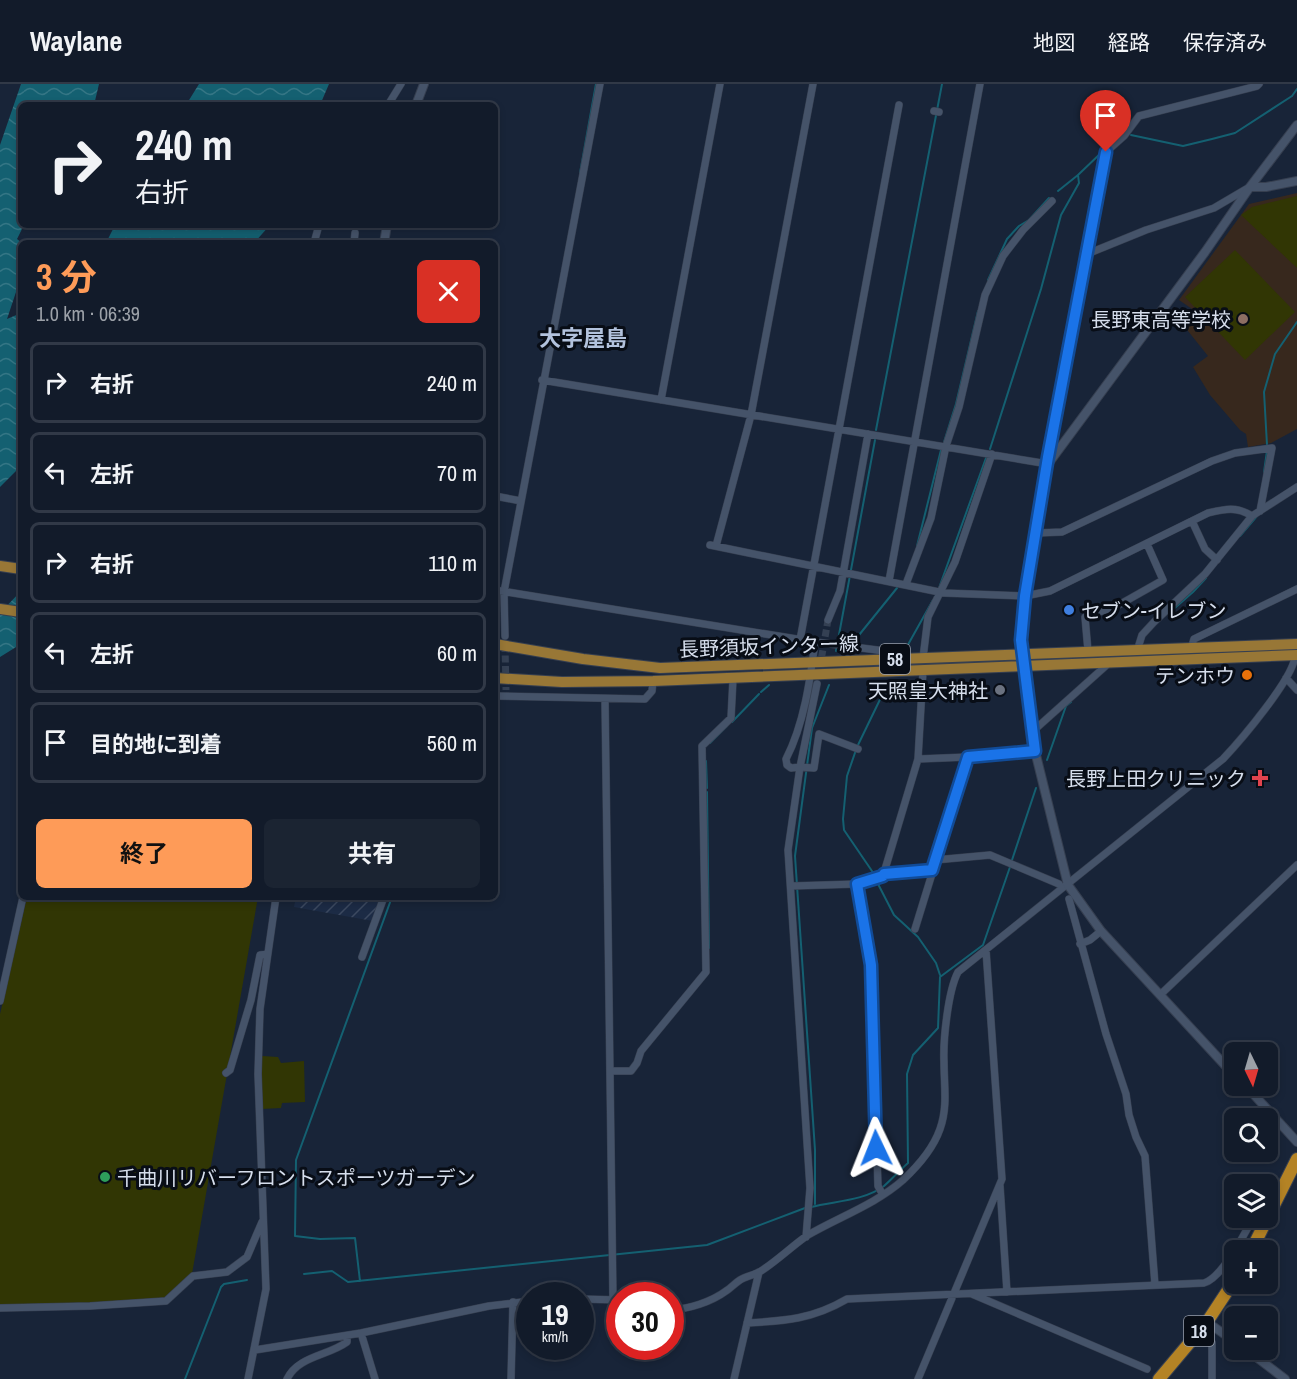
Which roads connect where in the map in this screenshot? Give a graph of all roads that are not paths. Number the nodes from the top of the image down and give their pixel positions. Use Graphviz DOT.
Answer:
graph roads {
  1 [pos="401,84"];
  2 [pos="424,84"];
  3 [pos="600,84"];
  4 [pos="720,84"];
  5 [pos="813,84"];
  6 [pos="980,84"];
  7 [pos="1259,84"];
  8 [pos="390,102"];
  9 [pos="417,102"];
  10 [pos="899,105"];
  11 [pos="1297,125"];
  12 [pos="1297,181"];
  13 [pos="1250,187"];
  14 [pos="1052,201"];
  15 [pos="355,232"];
  16 [pos="354,240"];
  17 [pos="1087,254"];
  18 [pos="542,380"];
  19 [pos="661,400"];
  20 [pos="751,416"];
  21 [pos="838,429"];
  22 [pos="868,434"];
  23 [pos="915,441"];
  24 [pos="946,446"];
  25 [pos="992,454"];
  26 [pos="1048,464"];
  27 [pos="1297,487"];
  28 [pos="498,497"];
  29 [pos="521,501"];
  30 [pos="1260,511"];
  31 [pos="1252,516"];
  32 [pos="1192,521"];
  33 [pos="1037,534"];
  34 [pos="1147,544"];
  35 [pos="1217,560"];
  36 [pos="0,566"];
  37 [pos="812,567"];
  38 [pos="18,569"];
  39 [pos="845,572"];
  40 [pos="889,581"];
  41 [pos="906,584"];
  42 [pos="1297,589"];
  43 [pos="498,591"];
  44 [pos="504,592"];
  45 [pos="940,592"];
  46 [pos="1025,596"];
  47 [pos="0,609"];
  48 [pos="18,612"];
  49 [pos="828,620"];
  50 [pos="505,636"];
  51 [pos="800,640"];
  52 [pos="815,642"];
  53 [pos="498,644"];
  54 [pos="1191,649"];
  55 [pos="1088,651"];
  56 [pos="1137,651"];
  57 [pos="1296,651"];
  58 [pos="923,658"];
  59 [pos="891,660"];
  60 [pos="1024,661"];
  61 [pos="813,663"];
  62 [pos="1109,663"];
  63 [pos="923,671"];
  64 [pos="498,678"];
  65 [pos="1286,678"];
  66 [pos="733,679"];
  67 [pos="814,679"];
  68 [pos="653,681"];
  69 [pos="1297,690"];
  70 [pos="498,696"];
  71 [pos="605,699"];
  72 [pos="1032,732"];
  73 [pos="856,749"];
  74 [pos="1035,751"];
  75 [pos="968,757"];
  76 [pos="918,759"];
  77 [pos="805,768"];
  78 [pos="935,860"];
  79 [pos="1297,865"];
  80 [pos="932,870"];
  81 [pos="884,874"];
  82 [pos="857,884"];
  83 [pos="796,885"];
  84 [pos="1063,885"];
  85 [pos="1069,899"];
  86 [pos="22,900"];
  87 [pos="276,900"];
  88 [pos="383,900"];
  89 [pos="915,929"];
  90 [pos="1101,931"];
  91 [pos="1080,944"];
  92 [pos="986,950"];
  93 [pos="267,954"];
  94 [pos="362,957"];
  95 [pos="1161,994"];
  96 [pos="0,1001"];
  97 [pos="1224,1064"];
  98 [pos="610,1071"];
  99 [pos="226,1073"];
  100 [pos="1255,1096"];
  101 [pos="1297,1142"];
  102 [pos="1297,1159"];
  103 [pos="999,1185"];
  104 [pos="880,1191"];
  105 [pos="263,1220"];
  106 [pos="1247,1228"];
  107 [pos="806,1237"];
  108 [pos="1256,1240"];
  109 [pos="759,1272"];
  110 [pos="615,1282"];
  111 [pos="1155,1285"];
  112 [pos="1007,1292"];
  113 [pos="970,1293"];
  114 [pos="954,1294"];
  115 [pos="1225,1294"];
  116 [pos="513,1302"];
  117 [pos="516,1302"];
  118 [pos="0,1308"];
  119 [pos="684,1308"];
  120 [pos="1207,1322"];
  121 [pos="747,1323"];
  122 [pos="361,1333"];
  123 [pos="1224,1334"];
  124 [pos="347,1335"];
  125 [pos="1212,1343"];
  126 [pos="255,1350"];
  127 [pos="1260,1360"];
  128 [pos="1146,1369"];
  129 [pos="248,1379"];
  130 [pos="287,1379"];
  131 [pos="375,1379"];
  132 [pos="511,1379"];
  133 [pos="734,1379"];
  134 [pos="918,1379"];
  135 [pos="1159,1379"];
  136 [pos="1212,1379"];
  137 [pos="1285,1379"];
  1 -- 8 [label="street"];
  2 -- 9 [label="street"];
  3 -- 18 [label="street"];
  4 -- 19 [label="street"];
  5 -- 20 [label="street"];
  6 -- 23 [label="street"];
  7 -- 17 [label="street"];
  10 -- 21 [label="street"];
  11 -- 13 [label="street"];
  12 -- 13 [label="street"];
  13 -- 17 [label="street"];
  13 -- 26 [label="street"];
  14 -- 24 [label="street"];
  15 -- 16 [label="street"];
  17 -- 26 [label="street"];
  18 -- 19 [label="street"];
  18 -- 29 [label="street"];
  19 -- 20 [label="street"];
  20 -- 21 [label="street"];
  20 -- 37 [label="street"];
  21 -- 22 [label="street"];
  21 -- 37 [label="street"];
  22 -- 23 [label="street"];
  22 -- 39 [label="street"];
  23 -- 24 [label="street"];
  23 -- 40 [label="street"];
  24 -- 25 [label="street"];
  24 -- 41 [label="street"];
  25 -- 26 [label="street"];
  25 -- 45 [label="street"];
  26 -- 33 [label="street"];
  27 -- 30 [label="street"];
  28 -- 29 [label="street"];
  29 -- 44 [label="street"];
  30 -- 31 [label="street"];
  30 -- 33 [label="street"];
  31 -- 32 [label="street"];
  31 -- 35 [label="street"];
  32 -- 34 [label="street"];
  32 -- 35 [label="street"];
  33 -- 46 [label="street"];
  34 -- 46 [label="street"];
  34 -- 55 [label="street"];
  35 -- 56 [label="street"];
  36 -- 38 [label="main road"];
  37 -- 39 [label="street"];
  37 -- 51 [label="street"];
  39 -- 40 [label="street"];
  39 -- 49 [label="street"];
  40 -- 41 [label="street"];
  41 -- 45 [label="street"];
  42 -- 54 [label="street"];
  43 -- 44 [label="street"];
  44 -- 50 [label="street"];
  44 -- 51 [label="street"];
  45 -- 46 [label="street"];
  45 -- 58 [label="street"];
  46 -- 60 [label="street"];
  47 -- 48 [label="main road"];
  51 -- 52 [label="street"];
  52 -- 59 [label="street"];
  52 -- 61 [label="street"];
  53 -- 61 [label="main road, 長野須坂インター線 / 58"];
  54 -- 56 [label="main road, 長野須坂インター線 / 58"];
  54 -- 57 [label="main road, 長野須坂インター線 / 58"];
  55 -- 56 [label="main road, 長野須坂インター線 / 58"];
  55 -- 60 [label="main road, 長野須坂インター線 / 58"];
  57 -- 62 [label="main road, 長野須坂インター線 / 58"];
  57 -- 65 [label="street"];
  58 -- 59 [label="main road, 長野須坂インター線 / 58"];
  58 -- 60 [label="main road, 長野須坂インター線 / 58"];
  59 -- 61 [label="main road, 長野須坂インター線 / 58"];
  60 -- 62 [label="main road, 長野須坂インター線 / 58"];
  60 -- 63 [label="main road, 長野須坂インター線 / 58"];
  60 -- 72 [label="street"];
  61 -- 67 [label="street"];
  62 -- 72 [label="street"];
  63 -- 67 [label="main road, 長野須坂インター線 / 58"];
  63 -- 76 [label="street"];
  64 -- 68 [label="main road, 長野須坂インター線 / 58"];
  65 -- 69 [label="street"];
  65 -- 84 [label="street"];
  66 -- 67 [label="main road, 長野須坂インター線 / 58"];
  66 -- 68 [label="main road, 長野須坂インター線 / 58"];
  66 -- 98 [label="street"];
  67 -- 77 [label="street"];
  67 -- 77 [label="street"];
  68 -- 71 [label="street"];
  70 -- 71 [label="street"];
  71 -- 98 [label="street"];
  72 -- 74 [label="street"];
  73 -- 77 [label="street"];
  74 -- 75 [label="street"];
  74 -- 84 [label="street"];
  75 -- 76 [label="street"];
  75 -- 78 [label="street"];
  76 -- 81 [label="street"];
  77 -- 83 [label="street"];
  78 -- 80 [label="street"];
  78 -- 84 [label="street"];
  79 -- 95 [label="street"];
  80 -- 81 [label="street"];
  80 -- 89 [label="street"];
  81 -- 82 [label="street"];
  82 -- 83 [label="street"];
  82 -- 104 [label="street"];
  83 -- 107 [label="street"];
  84 -- 90 [label="street"];
  84 -- 92 [label="street"];
  85 -- 91 [label="street"];
  86 -- 96 [label="street"];
  87 -- 93 [label="street"];
  88 -- 94 [label="street"];
  90 -- 91 [label="street"];
  90 -- 95 [label="street"];
  91 -- 111 [label="street"];
  92 -- 103 [label="street"];
  92 -- 104 [label="street"];
  93 -- 99 [label="street"];
  93 -- 105 [label="street"];
  95 -- 97 [label="street"];
  98 -- 110 [label="street"];
  100 -- 101 [label="street"];
  102 -- 108 [label="highway"];
  103 -- 112 [label="street"];
  103 -- 114 [label="street"];
  104 -- 107 [label="street"];
  105 -- 118 [label="street"];
  105 -- 126 [label="street"];
  106 -- 111 [label="street"];
  107 -- 109 [label="street"];
  109 -- 119 [label="street"];
  109 -- 121 [label="street"];
  111 -- 112 [label="street"];
  112 -- 113 [label="street"];
  113 -- 114 [label="street"];
  113 -- 128 [label="street"];
  114 -- 121 [label="street"];
  114 -- 134 [label="street"];
  115 -- 120 [label="highway, 18"];
  116 -- 117 [label="street"];
  116 -- 122 [label="street"];
  116 -- 132 [label="street"];
  120 -- 123 [label="street"];
  120 -- 135 [label="highway, 18"];
  121 -- 133 [label="street"];
  122 -- 124 [label="street"];
  122 -- 131 [label="street"];
  124 -- 126 [label="street"];
  124 -- 130 [label="street"];
  125 -- 136 [label="street"];
  126 -- 129 [label="street"];
  127 -- 137 [label="street"];
}
